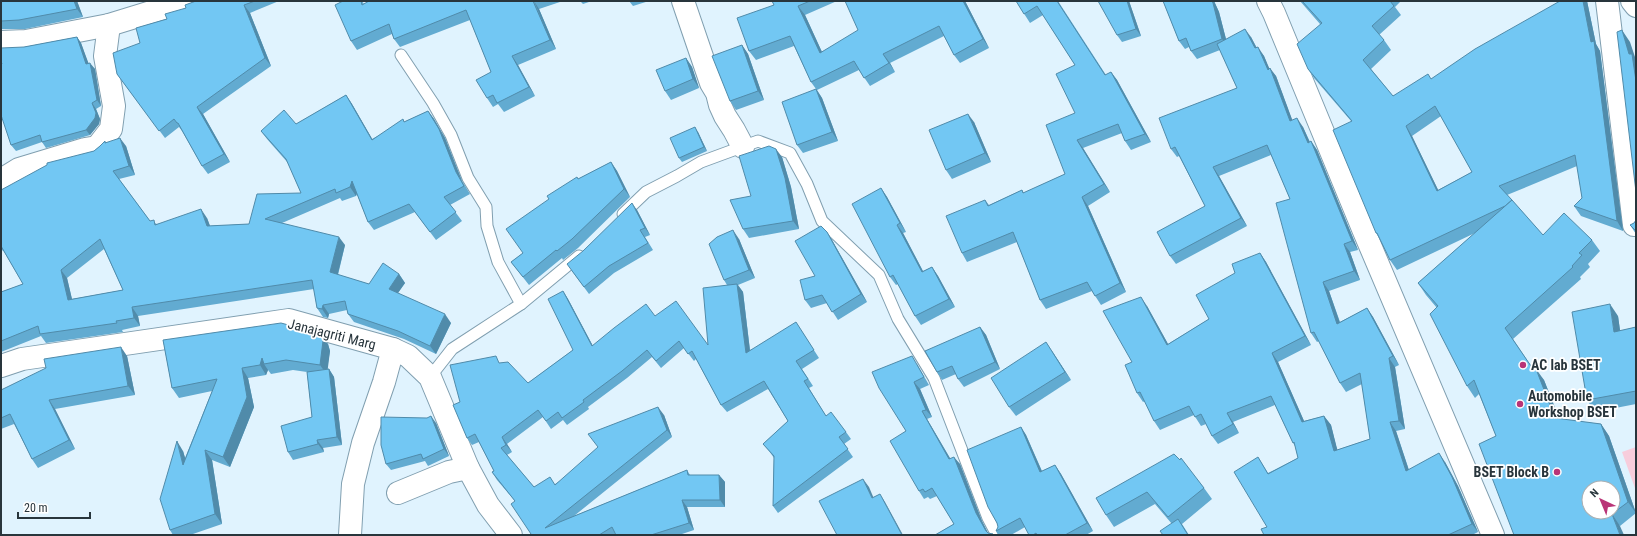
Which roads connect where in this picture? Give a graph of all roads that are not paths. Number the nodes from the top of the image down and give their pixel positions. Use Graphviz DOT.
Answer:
graph roads {
  1 [pos="187,1"];
  2 [pos="683,1"];
  3 [pos="1268,1"];
  4 [pos="1607,1"];
  5 [pos="1632,1"];
  6 [pos="1636,6"];
  7 [pos="108,25"];
  8 [pos="1,42"];
  9 [pos="401,55"];
  10 [pos="743,148"];
  11 [pos="1,180"];
  12 [pos="617,220"];
  13 [pos="1634,225"];
  14 [pos="589,247"];
  15 [pos="521,304"];
  16 [pos="393,349"];
  17 [pos="1,366"];
  18 [pos="430,378"];
  19 [pos="468,468"];
  20 [pos="398,493"];
  21 [pos="350,535"];
  22 [pos="511,535"];
  23 [pos="997,535"];
  24 [pos="1493,535"];
  1 -- 7 [label="street"];
  2 -- 10 [label="street"];
  3 -- 24 [label="street"];
  4 -- 13 [label="street"];
  5 -- 6 [label="street"];
  7 -- 8 [label="street"];
  7 -- 11 [label="street"];
  9 -- 15 [label="lane"];
  10 -- 12 [label="lane"];
  10 -- 23 [label="lane"];
  14 -- 15 [label="lane"];
  15 -- 18 [label="lane"];
  16 -- 17 [label="street, Janajagriti Marg"];
  16 -- 18 [label="street, Janajagriti Marg"];
  16 -- 21 [label="street"];
  18 -- 19 [label="street, Janajagriti Marg"];
  19 -- 20 [label="street"];
  19 -- 22 [label="street, Janajagriti Marg"];
}
